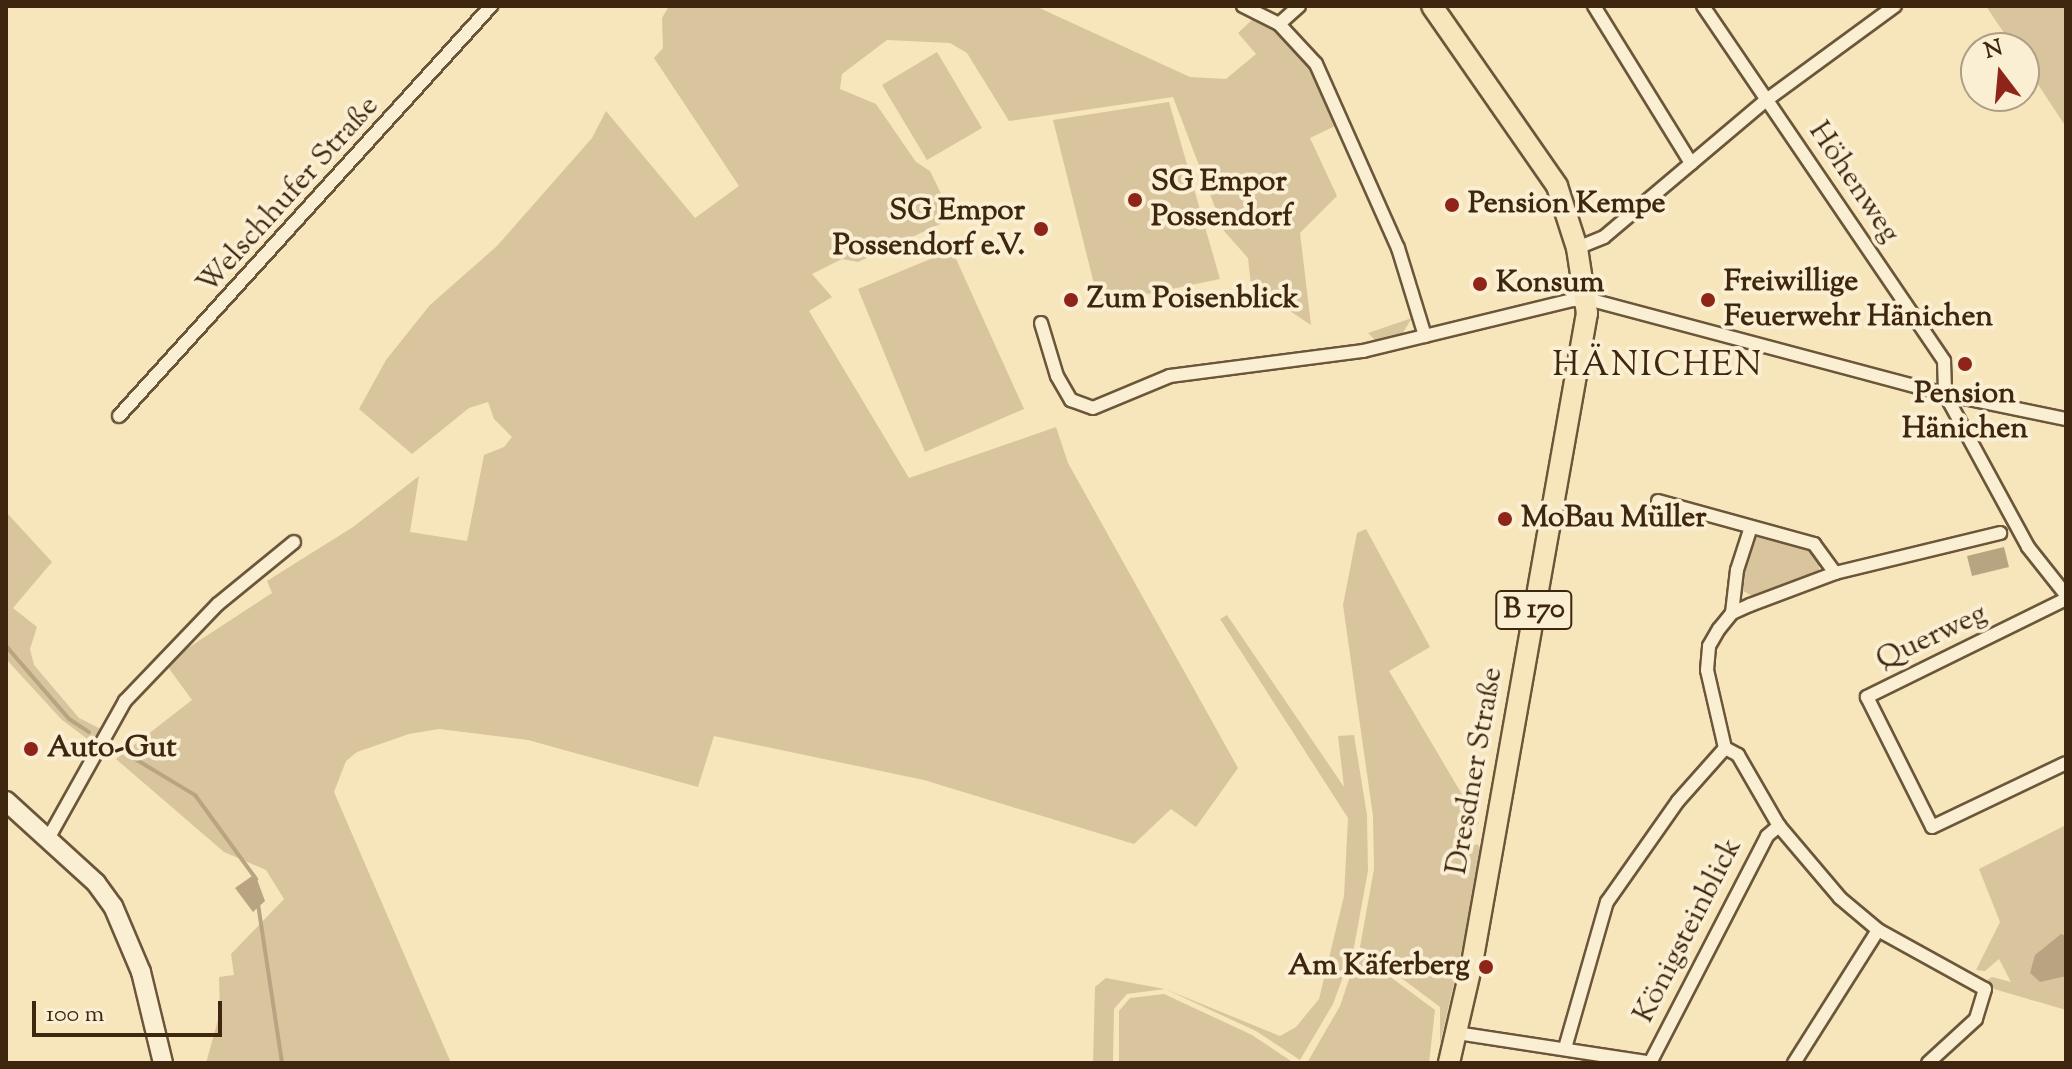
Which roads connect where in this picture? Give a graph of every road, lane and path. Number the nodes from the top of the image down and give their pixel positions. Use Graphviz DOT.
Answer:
graph roads {
  1 [pos="491,6"];
  2 [pos="1243,6"];
  3 [pos="1299,6"];
  4 [pos="1432,6"];
  5 [pos="1594,6"];
  6 [pos="1703,6"];
  7 [pos="1895,6"];
  8 [pos="1279,24"];
  9 [pos="1765,101"];
  10 [pos="1691,163"];
  11 [pos="1577,248"];
  12 [pos="1586,301"];
  13 [pos="1041,323"];
  14 [pos="1425,336"];
  15 [pos="1945,394"];
  16 [pos="119,416"];
  17 [pos="2066,419"];
  18 [pos="1658,501"];
  19 [pos="1751,527"];
  20 [pos="2000,533"];
  21 [pos="294,542"];
  22 [pos="1835,573"];
  23 [pos="2066,597"];
  24 [pos="1732,613"];
  25 [pos="1725,748"];
  26 [pos="2066,763"];
  27 [pos="6,801"];
  28 [pos="1779,826"];
  29 [pos="49,837"];
  30 [pos="1878,930"];
  31 [pos="1457,1033"];
  32 [pos="1565,1048"];
  33 [pos="163,1063"];
  34 [pos="1449,1063"];
  35 [pos="1651,1063"];
  36 [pos="1794,1063"];
  37 [pos="1928,1063"];
  1 -- 16 [label="street, Welschhufer Straße"];
  2 -- 8 [label="street"];
  3 -- 8 [label="street"];
  4 -- 11 [label="main road, Dresdner Straße / B 170"];
  5 -- 10 [label="street"];
  6 -- 9 [label="street, Höhenweg"];
  7 -- 9 [label="street"];
  8 -- 14 [label="street"];
  9 -- 10 [label="street"];
  9 -- 15 [label="street, Höhenweg"];
  10 -- 11 [label="street"];
  11 -- 12 [label="main road, Dresdner Straße / B 170"];
  12 -- 14 [label="street"];
  12 -- 15 [label="street"];
  12 -- 31 [label="main road, Dresdner Straße / B 170"];
  13 -- 14 [label="street"];
  15 -- 17 [label="street"];
  15 -- 23 [label="street, Querweg"];
  18 -- 19 [label="street"];
  19 -- 22 [label="street"];
  19 -- 24 [label="street"];
  20 -- 22 [label="street"];
  21 -- 29 [label="street"];
  22 -- 24 [label="street"];
  23 -- 26 [label="street, Querweg"];
  24 -- 25 [label="street"];
  25 -- 28 [label="street"];
  25 -- 32 [label="street"];
  27 -- 29 [label="main road"];
  28 -- 30 [label="street"];
  28 -- 35 [label="street, Königsteinblick"];
  29 -- 33 [label="main road"];
  30 -- 36 [label="street"];
  30 -- 37 [label="street"];
  31 -- 32 [label="street"];
  31 -- 34 [label="main road, Dresdner Straße / B 170"];
  32 -- 35 [label="street"];
}
